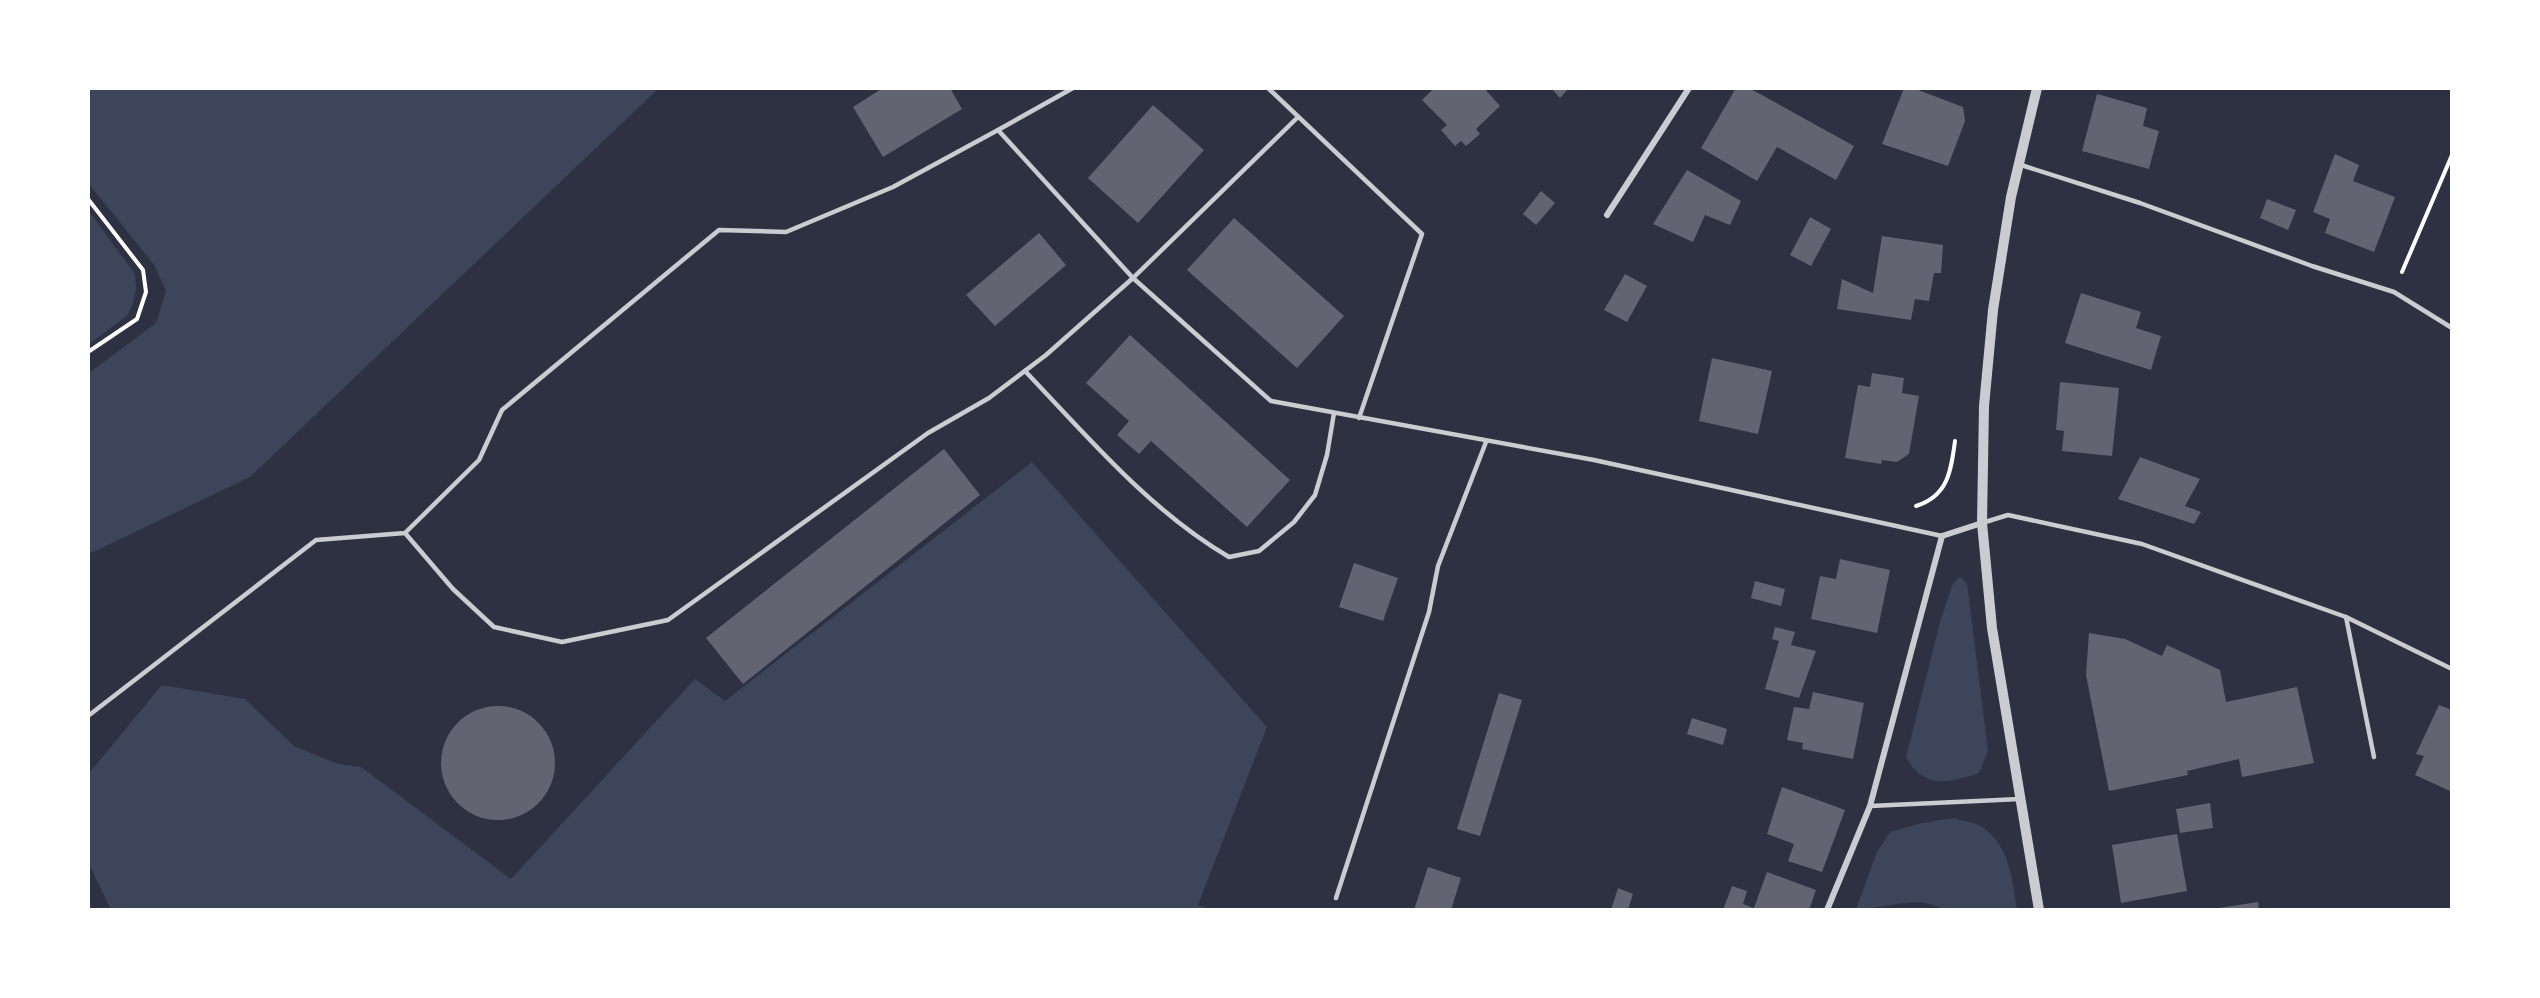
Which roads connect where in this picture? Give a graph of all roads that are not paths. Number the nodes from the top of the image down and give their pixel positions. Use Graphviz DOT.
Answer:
graph roads {
  1 [pos="1074,88"];
  2 [pos="1268,88"];
  3 [pos="1689,88"];
  4 [pos="2037,88"];
  5 [pos="1298,117"];
  6 [pos="998,130"];
  7 [pos="2020,164"];
  8 [pos="1607,215"];
  9 [pos="1133,278"];
  10 [pos="2451,328"];
  11 [pos="1025,371"];
  12 [pos="1334,413"];
  13 [pos="1359,418"];
  14 [pos="1486,442"];
  15 [pos="1982,523"];
  16 [pos="405,533"];
  17 [pos="1942,536"];
  18 [pos="2346,617"];
  19 [pos="2451,669"];
  20 [pos="88,716"];
  21 [pos="2374,757"];
  22 [pos="2020,799"];
  23 [pos="1870,806"];
  24 [pos="1336,898"];
  25 [pos="1827,909"];
  26 [pos="2039,909"];
  1 -- 6 [label="lane"];
  2 -- 5 [label="lane"];
  3 -- 8 [label="street"];
  4 -- 7 [label="street"];
  5 -- 9 [label="lane"];
  5 -- 13 [label="lane"];
  6 -- 9 [label="lane"];
  6 -- 16 [label="lane"];
  7 -- 10 [label="lane"];
  7 -- 15 [label="street"];
  9 -- 11 [label="lane"];
  9 -- 12 [label="lane"];
  11 -- 12 [label="lane"];
  11 -- 16 [label="lane"];
  12 -- 13 [label="lane"];
  13 -- 14 [label="lane"];
  14 -- 17 [label="lane"];
  14 -- 24 [label="lane"];
  15 -- 17 [label="street"];
  15 -- 18 [label="lane"];
  15 -- 22 [label="street"];
  16 -- 20 [label="lane"];
  17 -- 23 [label="street"];
  18 -- 19 [label="lane"];
  18 -- 21 [label="lane"];
  22 -- 23 [label="lane"];
  22 -- 26 [label="street"];
  23 -- 25 [label="street"];
}
